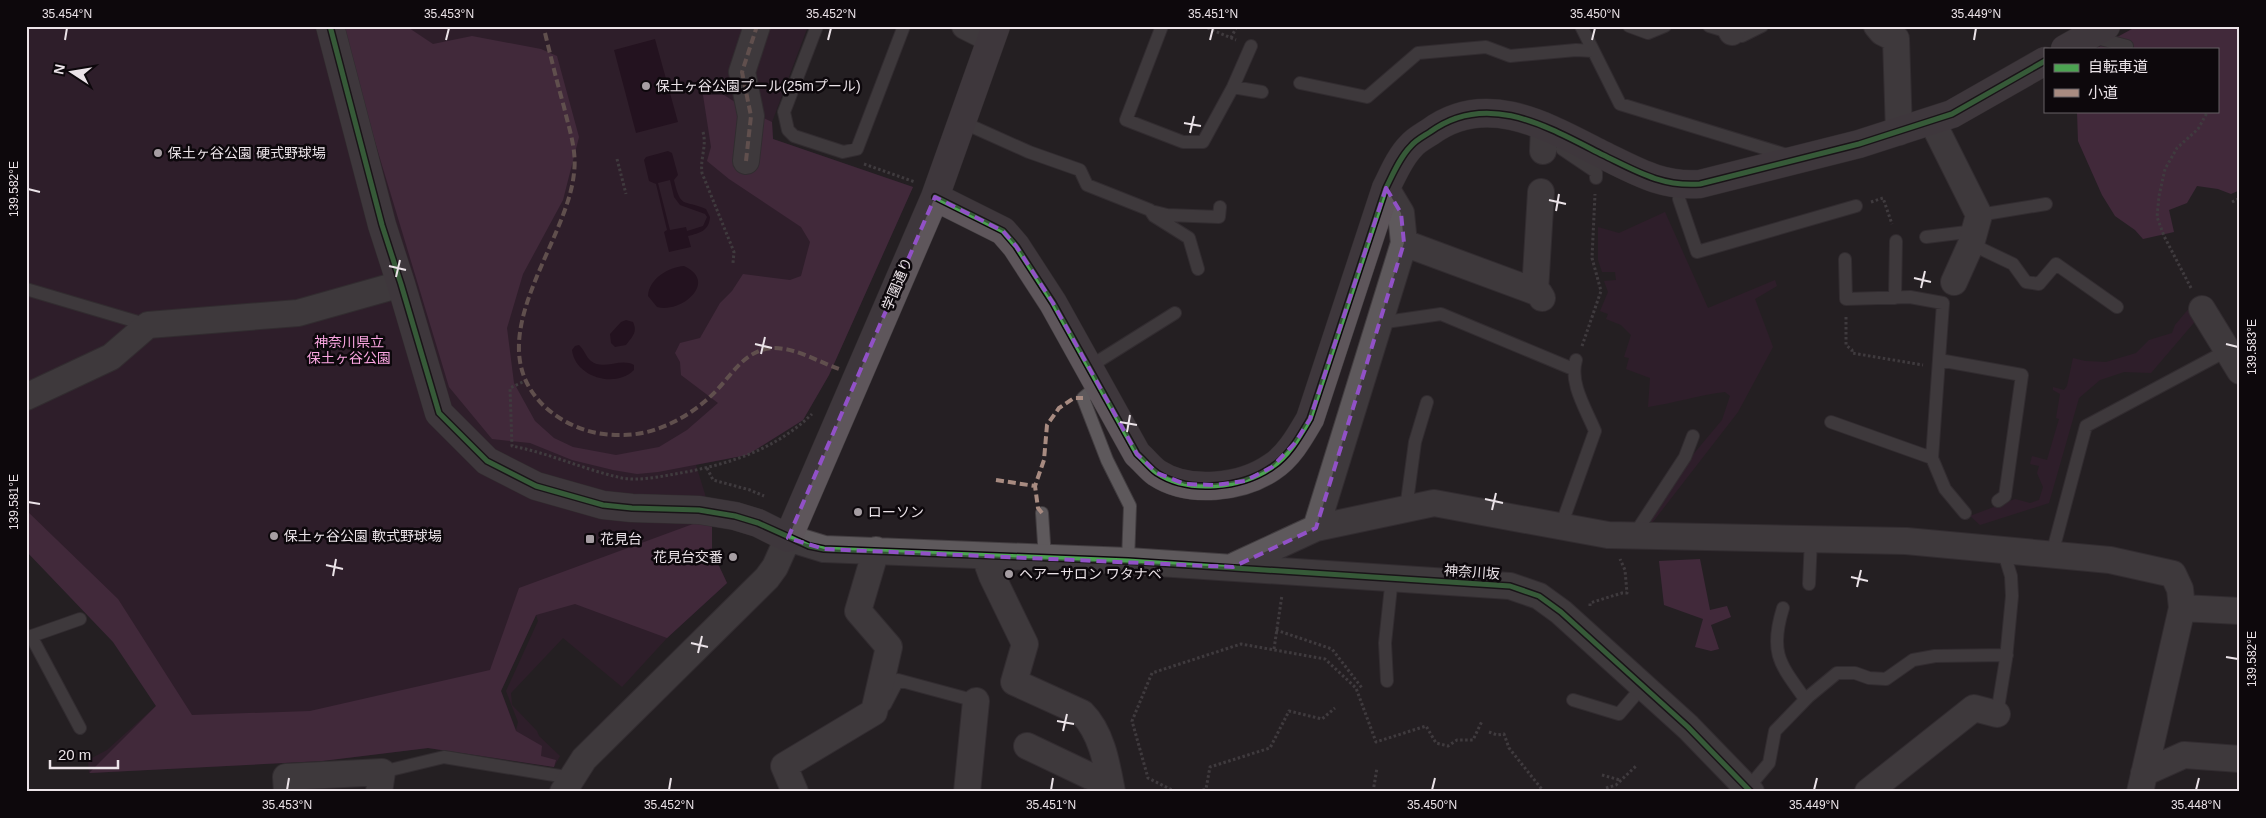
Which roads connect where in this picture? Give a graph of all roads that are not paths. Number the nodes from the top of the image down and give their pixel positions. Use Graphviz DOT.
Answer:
graph roads {
  1 [pos="330,26"];
  2 [pos="757,26"];
  3 [pos="817,26"];
  4 [pos="904,26"];
  5 [pos="965,26"];
  6 [pos="1162,26"];
  7 [pos="1582,26"];
  8 [pos="1629,26"];
  9 [pos="1665,26"];
  10 [pos="1762,26"];
  11 [pos="1723,28"];
  12 [pos="1892,30"];
  13 [pos="994,32"];
  14 [pos="2086,37"];
  15 [pos="1251,46"];
  16 [pos="2128,46"];
  17 [pos="1593,51"];
  18 [pos="2044,61"];
  19 [pos="1300,83"];
  20 [pos="1233,87"];
  21 [pos="1262,92"];
  22 [pos="1932,121"];
  23 [pos="962,122"];
  24 [pos="1899,132"];
  25 [pos="1551,138"];
  26 [pos="1800,159"];
  27 [pos="746,161"];
  28 [pos="1596,178"];
  29 [pos="1681,186"];
  30 [pos="1386,188"];
  31 [pos="927,190"];
  32 [pos="1541,192"];
  33 [pos="2046,204"];
  34 [pos="1856,206"];
  35 [pos="1220,207"];
  36 [pos="1150,210"];
  37 [pos="1975,230"];
  38 [pos="1926,237"];
  39 [pos="1896,241"];
  40 [pos="1404,243"];
  41 [pos="1845,259"];
  42 [pos="1198,269"];
  43 [pos="402,284"];
  44 [pos="26,289"];
  45 [pos="1948,292"];
  46 [pos="1894,298"];
  47 [pos="2117,307"];
  48 [pos="2202,309"];
  49 [pos="1175,313"];
  50 [pos="1379,323"];
  51 [pos="148,325"];
  52 [pos="2234,360"];
  53 [pos="1938,364"];
  54 [pos="1094,376"];
  55 [pos="26,397"];
  56 [pos="1427,402"];
  57 [pos="1831,422"];
  58 [pos="1694,436"];
  59 [pos="1932,458"];
  60 [pos="1998,501"];
  61 [pos="1406,509"];
  62 [pos="1042,513"];
  63 [pos="1965,513"];
  64 [pos="1561,526"];
  65 [pos="1316,528"];
  66 [pos="1623,535"];
  67 [pos="788,538"];
  68 [pos="1811,539"];
  69 [pos="876,550"];
  70 [pos="2003,550"];
  71 [pos="2052,554"];
  72 [pos="985,557"];
  73 [pos="1045,558"];
  74 [pos="1128,561"];
  75 [pos="1233,567"];
  76 [pos="1392,577"];
  77 [pos="1809,584"];
  78 [pos="1783,608"];
  79 [pos="2182,608"];
  80 [pos="2240,611"];
  81 [pos="80,619"];
  82 [pos="29,637"];
  83 [pos="2006,655"];
  84 [pos="1387,680"];
  85 [pos="1643,686"];
  86 [pos="1573,700"];
  87 [pos="1805,700"];
  88 [pos="976,701"];
  89 [pos="874,712"];
  90 [pos="1997,714"];
  91 [pos="80,728"];
  92 [pos="1027,746"];
  93 [pos="2240,759"];
  94 [pos="380,782"];
  95 [pos="2142,782"];
  96 [pos="568,785"];
  97 [pos="1111,788"];
  98 [pos="1749,790"];
  99 [pos="287,792"];
  100 [pos="795,792"];
  101 [pos="967,792"];
  102 [pos="1868,792"];
  1 -- 43 [label="street"];
  2 -- 27 [label="street"];
  3 -- 4 [label="lane"];
  5 -- 13 [label="street"];
  6 -- 20 [label="lane"];
  7 -- 17 [label="lane"];
  8 -- 9 [label="lane"];
  10 -- 11 [label="lane"];
  12 -- 24 [label="street"];
  13 -- 23 [label="street, 学園通り"];
  14 -- 16 [label="lane"];
  15 -- 20 [label="lane"];
  17 -- 19 [label="lane"];
  17 -- 26 [label="lane"];
  18 -- 22 [label="street"];
  20 -- 21 [label="lane"];
  22 -- 24 [label="street"];
  22 -- 37 [label="street"];
  23 -- 31 [label="street, 学園通り"];
  23 -- 36 [label="lane"];
  24 -- 26 [label="street"];
  25 -- 28 [label="lane"];
  25 -- 29 [label="street"];
  25 -- 30 [label="street"];
  26 -- 29 [label="street"];
  29 -- 34 [label="lane"];
  30 -- 40 [label="street"];
  30 -- 54 [label="street"];
  31 -- 54 [label="street"];
  31 -- 67 [label="street, 学園通り"];
  32 -- 40 [label="street"];
  33 -- 37 [label="lane"];
  35 -- 36 [label="lane"];
  36 -- 42 [label="lane"];
  37 -- 38 [label="lane"];
  37 -- 45 [label="street"];
  37 -- 47 [label="lane"];
  39 -- 46 [label="lane"];
  40 -- 50 [label="street"];
  41 -- 46 [label="lane"];
  43 -- 51 [label="street"];
  43 -- 67 [label="street"];
  44 -- 51 [label="lane"];
  45 -- 46 [label="lane"];
  45 -- 53 [label="lane"];
  48 -- 52 [label="street"];
  49 -- 54 [label="lane"];
  50 -- 64 [label="lane"];
  50 -- 65 [label="street"];
  51 -- 55 [label="street"];
  52 -- 71 [label="lane"];
  53 -- 59 [label="lane"];
  53 -- 60 [label="lane"];
  54 -- 74 [label="lane"];
  56 -- 61 [label="lane"];
  57 -- 59 [label="lane"];
  58 -- 66 [label="lane"];
  59 -- 63 [label="lane"];
  61 -- 64 [label="street"];
  61 -- 65 [label="street"];
  62 -- 73 [label="lane"];
  64 -- 66 [label="street"];
  65 -- 75 [label="street"];
  66 -- 68 [label="street"];
  67 -- 69 [label="street, 神奈川坂"];
  67 -- 96 [label="street"];
  68 -- 70 [label="street"];
  68 -- 77 [label="lane"];
  69 -- 72 [label="street, 神奈川坂"];
  69 -- 89 [label="street"];
  70 -- 71 [label="street"];
  70 -- 83 [label="lane"];
  71 -- 79 [label="street"];
  72 -- 73 [label="street, 神奈川坂"];
  72 -- 97 [label="street"];
  73 -- 74 [label="street, 神奈川坂"];
  74 -- 75 [label="street, 神奈川坂"];
  75 -- 76 [label="street, 神奈川坂"];
  76 -- 84 [label="lane"];
  76 -- 85 [label="street, 神奈川坂"];
  78 -- 87 [label="lane"];
  79 -- 80 [label="street"];
  79 -- 95 [label="street"];
  81 -- 82 [label="lane"];
  82 -- 91 [label="lane"];
  83 -- 87 [label="lane"];
  83 -- 90 [label="lane"];
  85 -- 86 [label="lane"];
  85 -- 98 [label="street, 神奈川坂"];
  87 -- 98 [label="lane"];
  88 -- 89 [label="lane"];
  88 -- 101 [label="street"];
  89 -- 100 [label="street"];
  90 -- 102 [label="street"];
  92 -- 97 [label="street"];
  93 -- 95 [label="street"];
  94 -- 96 [label="lane"];
  94 -- 99 [label="street"];
}
